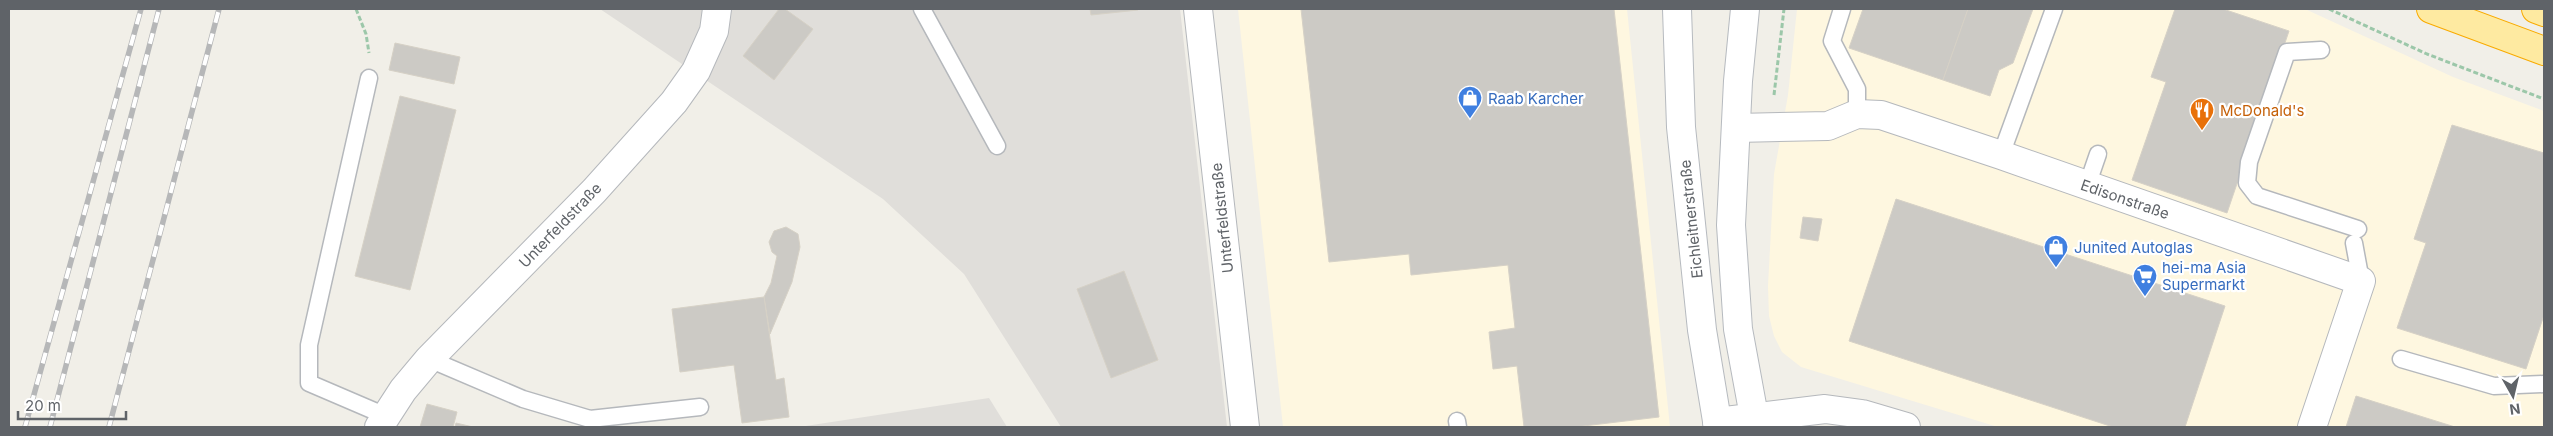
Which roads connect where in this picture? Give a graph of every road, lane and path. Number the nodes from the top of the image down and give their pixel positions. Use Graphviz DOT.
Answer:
graph roads {
  1 [pos="356,9"];
  2 [pos="717,9"];
  3 [pos="922,9"];
  4 [pos="1198,9"];
  5 [pos="1677,9"];
  6 [pos="1745,9"];
  7 [pos="1784,9"];
  8 [pos="1842,9"];
  9 [pos="2054,9"];
  10 [pos="2329,9"];
  11 [pos="2430,9"];
  12 [pos="2536,9"];
  13 [pos="2544,12"];
  14 [pos="2320,50"];
  15 [pos="2544,51"];
  16 [pos="369,78"];
  17 [pos="2544,99"];
  18 [pos="1857,114"];
  19 [pos="1736,128"];
  20 [pos="1770,128"];
  21 [pos="997,146"];
  22 [pos="2098,154"];
  23 [pos="2001,155"];
  24 [pos="2087,186"];
  25 [pos="2361,281"];
  26 [pos="429,359"];
  27 [pos="2402,359"];
  28 [pos="2544,384"];
  29 [pos="700,407"];
  30 [pos="383,422"];
  31 [pos="1755,422"];
  32 [pos="1718,424"];
  33 [pos="1245,427"];
  34 [pos="1906,427"];
  35 [pos="2312,427"];
  1 -- 16 [label="path"];
  2 -- 26 [label="street, Unterfeldstraße"];
  3 -- 21 [label="lane"];
  4 -- 33 [label="street, Unterfeldstraße"];
  5 -- 32 [label="street, Eichleitnerstraße"];
  6 -- 19 [label="street"];
  7 -- 20 [label="path"];
  8 -- 18 [label="lane"];
  9 -- 23 [label="lane"];
  10 -- 17 [label="path"];
  11 -- 15 [label="highway"];
  12 -- 13 [label="highway"];
  14 -- 25 [label="lane"];
  16 -- 30 [label="lane"];
  18 -- 20 [label="street, Edisonstraße"];
  18 -- 23 [label="street, Edisonstraße"];
  19 -- 20 [label="street, Edisonstraße"];
  19 -- 31 [label="street"];
  22 -- 24 [label="lane"];
  23 -- 24 [label="street, Edisonstraße"];
  24 -- 25 [label="street, Edisonstraße"];
  25 -- 35 [label="street"];
  26 -- 29 [label="lane"];
  26 -- 30 [label="street, Unterfeldstraße"];
  27 -- 28 [label="lane"];
  31 -- 32 [label="street"];
  31 -- 34 [label="street"];
}
